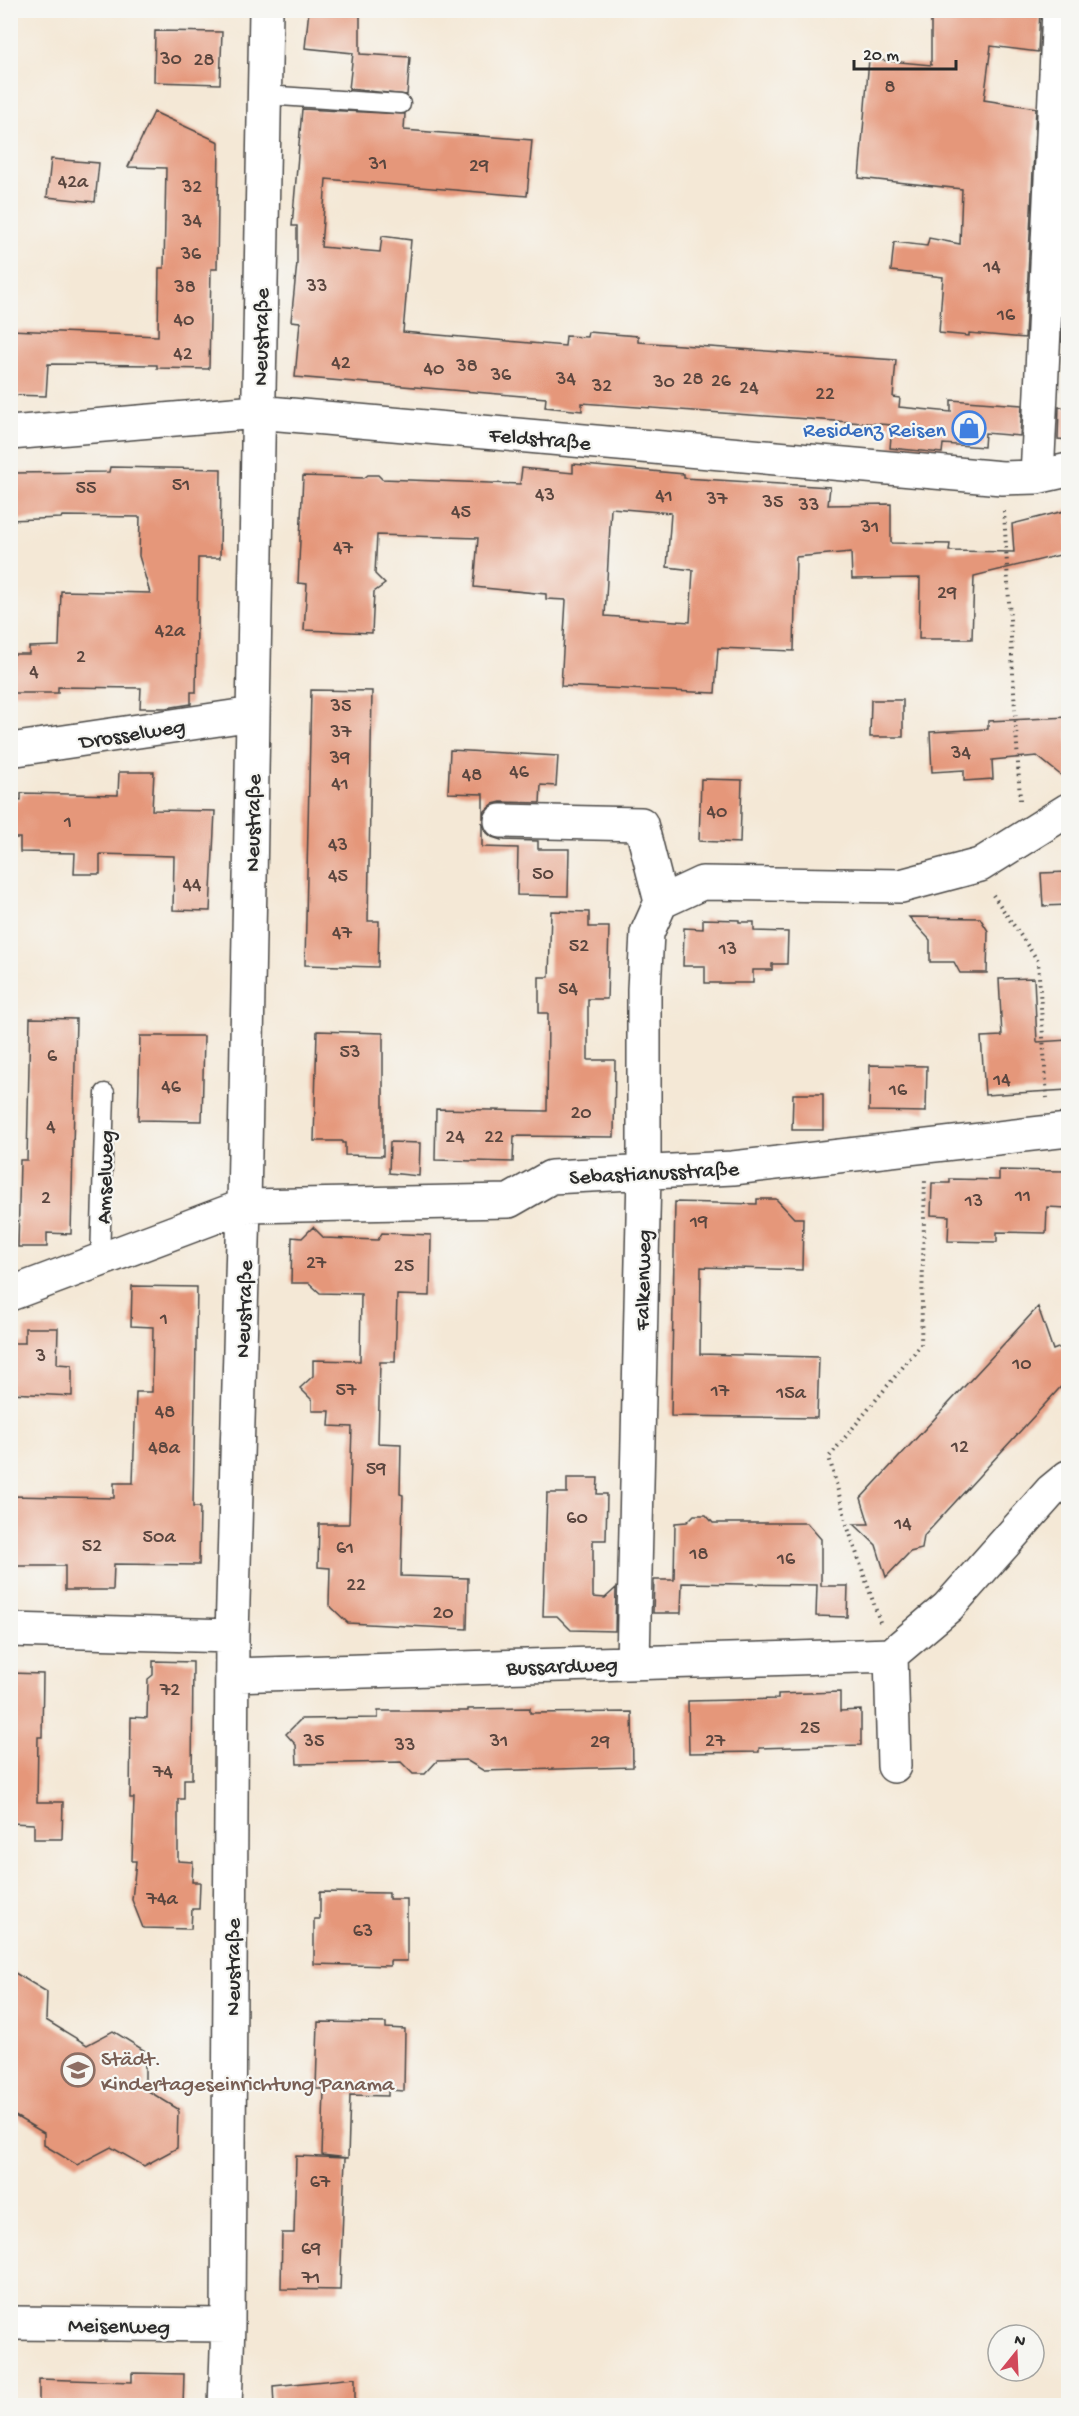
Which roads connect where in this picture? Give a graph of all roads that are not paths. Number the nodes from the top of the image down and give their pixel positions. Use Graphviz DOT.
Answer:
graph roads {
  1 [pos="266,10"];
  2 [pos="1059,10"];
  3 [pos="264,95"];
  4 [pos="401,104"];
  5 [pos="257,412"];
  6 [pos="10,433"];
  7 [pos="1068,470"];
  8 [pos="1037,477"];
  9 [pos="253,714"];
  10 [pos="10,750"];
  11 [pos="1068,810"];
  12 [pos="501,820"];
  13 [pos="661,902"];
  14 [pos="105,1093"];
  15 [pos="1059,1131"];
  16 [pos="644,1173"];
  17 [pos="244,1206"];
  18 [pos="100,1260"];
  19 [pos="10,1294"];
  20 [pos="1068,1477"];
  21 [pos="10,1630"];
  22 [pos="232,1636"];
  23 [pos="891,1654"];
  24 [pos="633,1662"];
  25 [pos="233,1675"];
  26 [pos="894,1766"];
  27 [pos="10,2323"];
  28 [pos="228,2325"];
  29 [pos="225,2406"];
  1 -- 3 [label="street, Neustraße"];
  2 -- 8 [label="street"];
  3 -- 4 [label="lane"];
  3 -- 5 [label="street, Neustraße"];
  5 -- 6 [label="street, Feldstraße"];
  5 -- 8 [label="street, Feldstraße"];
  5 -- 9 [label="street, Neustraße"];
  7 -- 8 [label="street, Feldstraße"];
  9 -- 10 [label="street, Drosselweg"];
  9 -- 17 [label="street, Neustraße"];
  11 -- 13 [label="street"];
  12 -- 13 [label="street"];
  13 -- 16 [label="street, Falkenweg"];
  14 -- 18 [label="lane, Amselweg"];
  15 -- 16 [label="street, Sebastianusstraße"];
  16 -- 17 [label="street, Sebastianusstraße"];
  16 -- 24 [label="street, Falkenweg"];
  17 -- 18 [label="street, Amselweg"];
  17 -- 22 [label="street, Neustraße"];
  18 -- 19 [label="street, Amselweg"];
  20 -- 23 [label="street"];
  21 -- 22 [label="street"];
  22 -- 25 [label="street, Neustraße"];
  23 -- 24 [label="street, Bussardweg"];
  23 -- 26 [label="street"];
  24 -- 25 [label="street, Bussardweg"];
  25 -- 28 [label="street, Neustraße"];
  27 -- 28 [label="street, Meisenweg"];
  28 -- 29 [label="street, Neustraße"];
}
